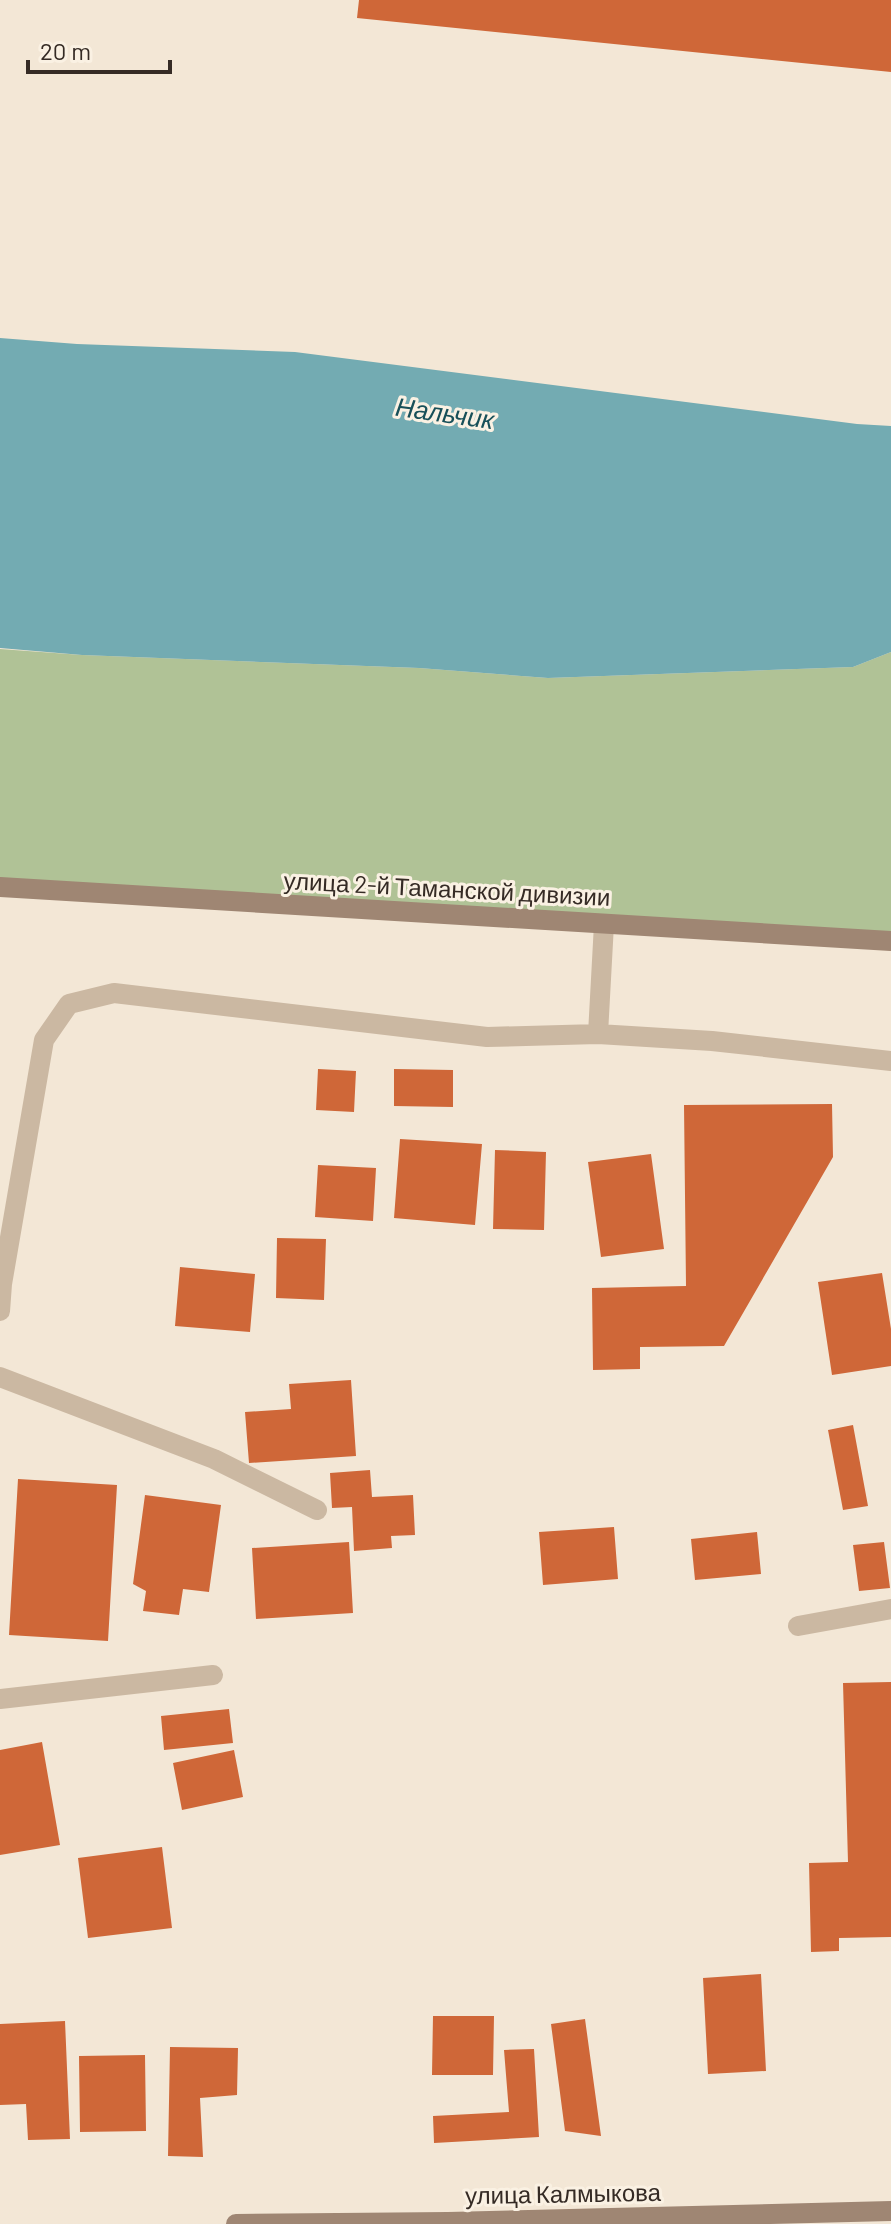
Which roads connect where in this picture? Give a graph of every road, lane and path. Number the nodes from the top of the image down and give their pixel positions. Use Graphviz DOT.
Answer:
graph roads {
  1 [pos="0,887"];
  2 [pos="604,924"];
  3 [pos="891,941"];
  4 [pos="598,1034"];
  5 [pos="891,1061"];
  6 [pos="0,1311"];
  7 [pos="0,1377"];
  8 [pos="317,1510"];
  9 [pos="891,1609"];
  10 [pos="798,1626"];
  11 [pos="213,1675"];
  12 [pos="0,1699"];
  13 [pos="891,2211"];
  14 [pos="448,2223"];
  15 [pos="236,2224"];
  1 -- 2 [label="main road, улица 2-й Таманской дивизии"];
  2 -- 3 [label="main road, улица 2-й Таманской дивизии"];
  2 -- 4 [label="lane"];
  4 -- 5 [label="lane"];
  4 -- 6 [label="lane"];
  7 -- 8 [label="lane"];
  9 -- 10 [label="lane"];
  11 -- 12 [label="lane"];
  13 -- 14 [label="main road, улица Калмыкова"];
  14 -- 15 [label="main road, улица Калмыкова"];
}
